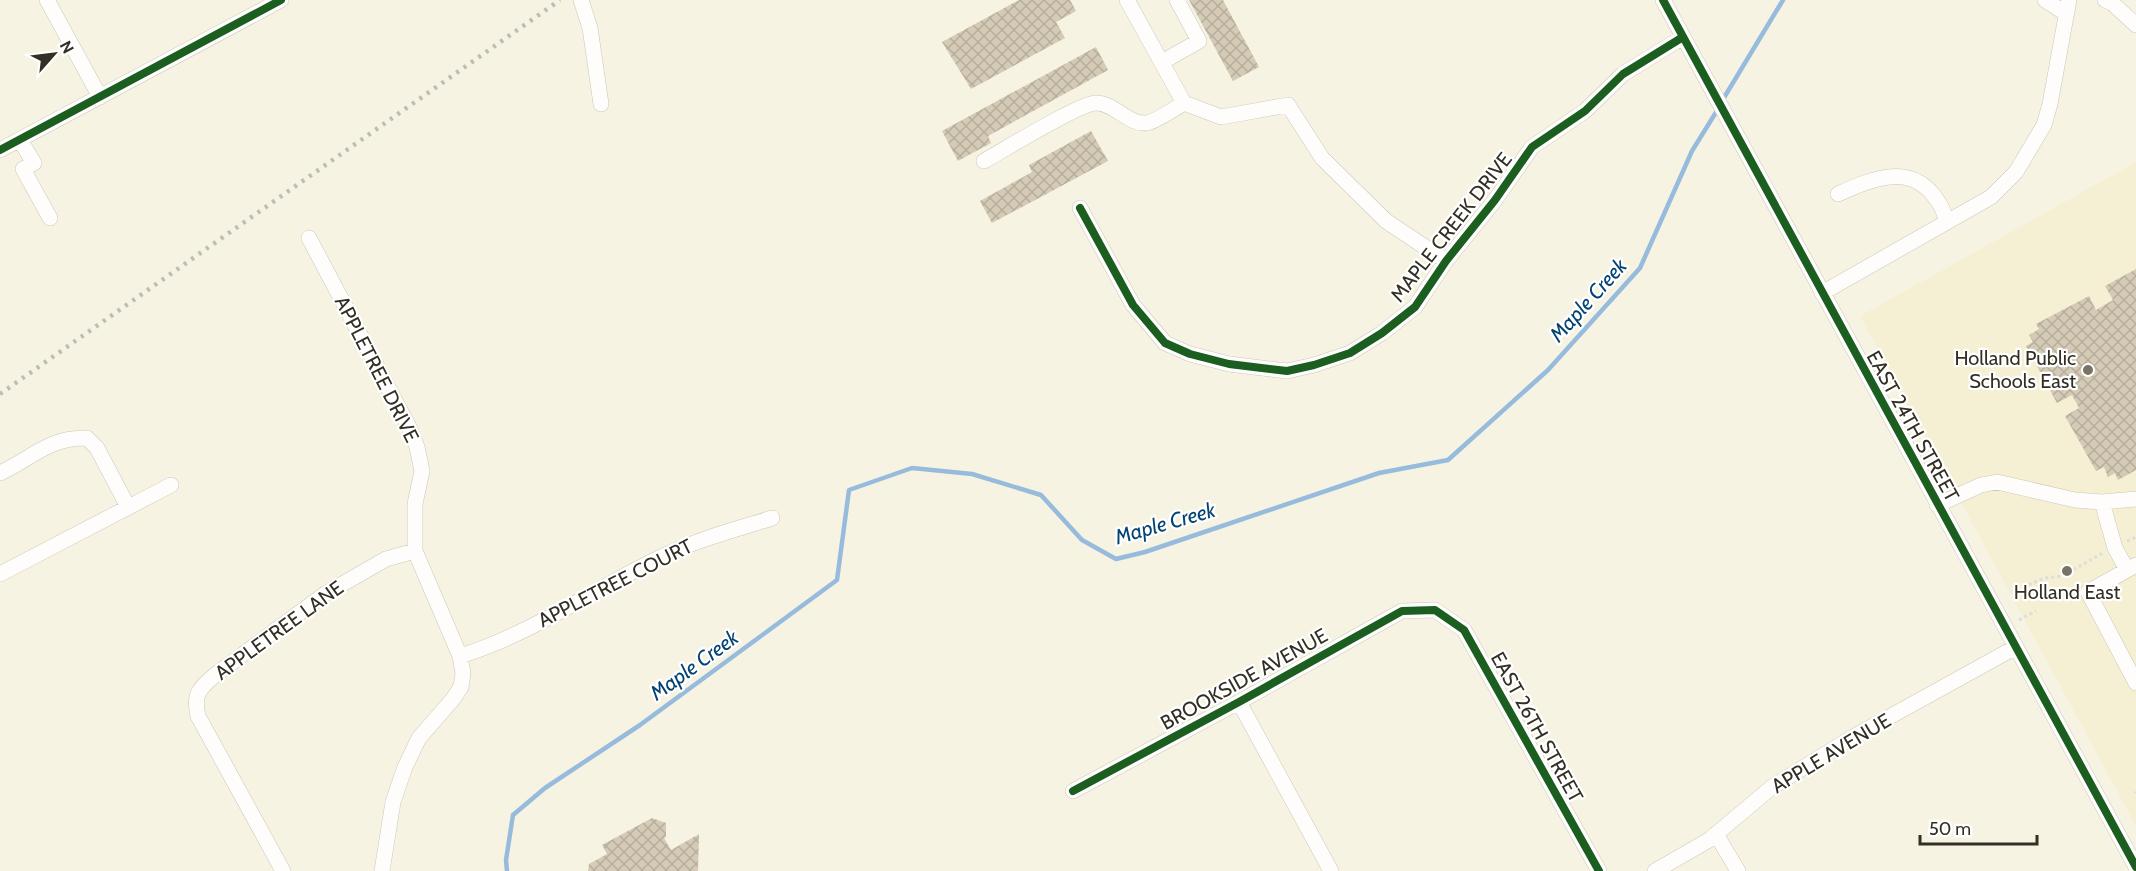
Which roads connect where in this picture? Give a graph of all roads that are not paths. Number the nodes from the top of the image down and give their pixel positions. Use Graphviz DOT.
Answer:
graph roads {
  1 [pos="47,0"];
  2 [pos="281,0"];
  3 [pos="581,0"];
  4 [pos="1177,0"];
  5 [pos="2044,0"];
  6 [pos="2105,0"];
  7 [pos="1132,2"];
  8 [pos="1670,3"];
  9 [pos="2067,6"];
  10 [pos="2136,25"];
  11 [pos="1683,37"];
  12 [pos="1162,62"];
  13 [pos="100,97"];
  14 [pos="1184,103"];
  15 [pos="601,104"];
  16 [pos="21,140"];
  17 [pos="0,150"];
  18 [pos="984,161"];
  19 [pos="1838,194"];
  20 [pos="1080,208"];
  21 [pos="50,218"];
  22 [pos="1947,221"];
  23 [pos="309,238"];
  24 [pos="1446,261"];
  25 [pos="1822,293"];
  26 [pos="0,473"];
  27 [pos="171,485"];
  28 [pos="2136,499"];
  29 [pos="2102,502"];
  30 [pos="1937,505"];
  31 [pos="128,507"];
  32 [pos="772,518"];
  33 [pos="415,551"];
  34 [pos="2132,568"];
  35 [pos="0,574"];
  36 [pos="1435,610"];
  37 [pos="2016,647"];
  38 [pos="460,656"];
  39 [pos="2136,682"];
  40 [pos="1239,702"];
  41 [pos="1072,791"];
  42 [pos="1716,834"];
  43 [pos="2136,865"];
  44 [pos="283,871"];
  45 [pos="382,871"];
  46 [pos="1331,871"];
  47 [pos="1599,871"];
  48 [pos="1656,871"];
  49 [pos="1738,871"];
  1 -- 13 [label="street"];
  2 -- 13 [label="street"];
  3 -- 15 [label="street"];
  4 -- 12 [label="street"];
  5 -- 9 [label="street"];
  6 -- 10 [label="street"];
  7 -- 12 [label="street"];
  8 -- 11 [label="street, EAST 24TH STREET"];
  9 -- 22 [label="street"];
  11 -- 24 [label="street, MAPLE CREEK DRIVE"];
  11 -- 25 [label="street, EAST 24TH STREET"];
  12 -- 14 [label="street"];
  13 -- 16 [label="street"];
  14 -- 18 [label="street"];
  14 -- 24 [label="street"];
  16 -- 17 [label="street"];
  16 -- 21 [label="street"];
  19 -- 22 [label="street"];
  20 -- 24 [label="street, MAPLE CREEK DRIVE"];
  22 -- 25 [label="street"];
  23 -- 33 [label="street, APPLETREE DRIVE"];
  25 -- 30 [label="street, EAST 24TH STREET"];
  26 -- 31 [label="street"];
  27 -- 31 [label="street"];
  28 -- 29 [label="street"];
  29 -- 30 [label="street"];
  29 -- 34 [label="street"];
  30 -- 37 [label="street, EAST 24TH STREET"];
  31 -- 35 [label="street"];
  32 -- 38 [label="street, APPLETREE COURT"];
  33 -- 38 [label="street, APPLETREE DRIVE"];
  33 -- 44 [label="street, APPLETREE LANE"];
  34 -- 39 [label="street"];
  36 -- 40 [label="street, BROOKSIDE AVENUE"];
  36 -- 47 [label="street, EAST 26TH STREET"];
  37 -- 42 [label="street, APPLE AVENUE"];
  37 -- 43 [label="street, EAST 24TH STREET"];
  38 -- 45 [label="street, APPLETREE DRIVE"];
  40 -- 41 [label="street, BROOKSIDE AVENUE"];
  40 -- 46 [label="street"];
  42 -- 48 [label="street, APPLE AVENUE"];
  42 -- 49 [label="street"];
}
